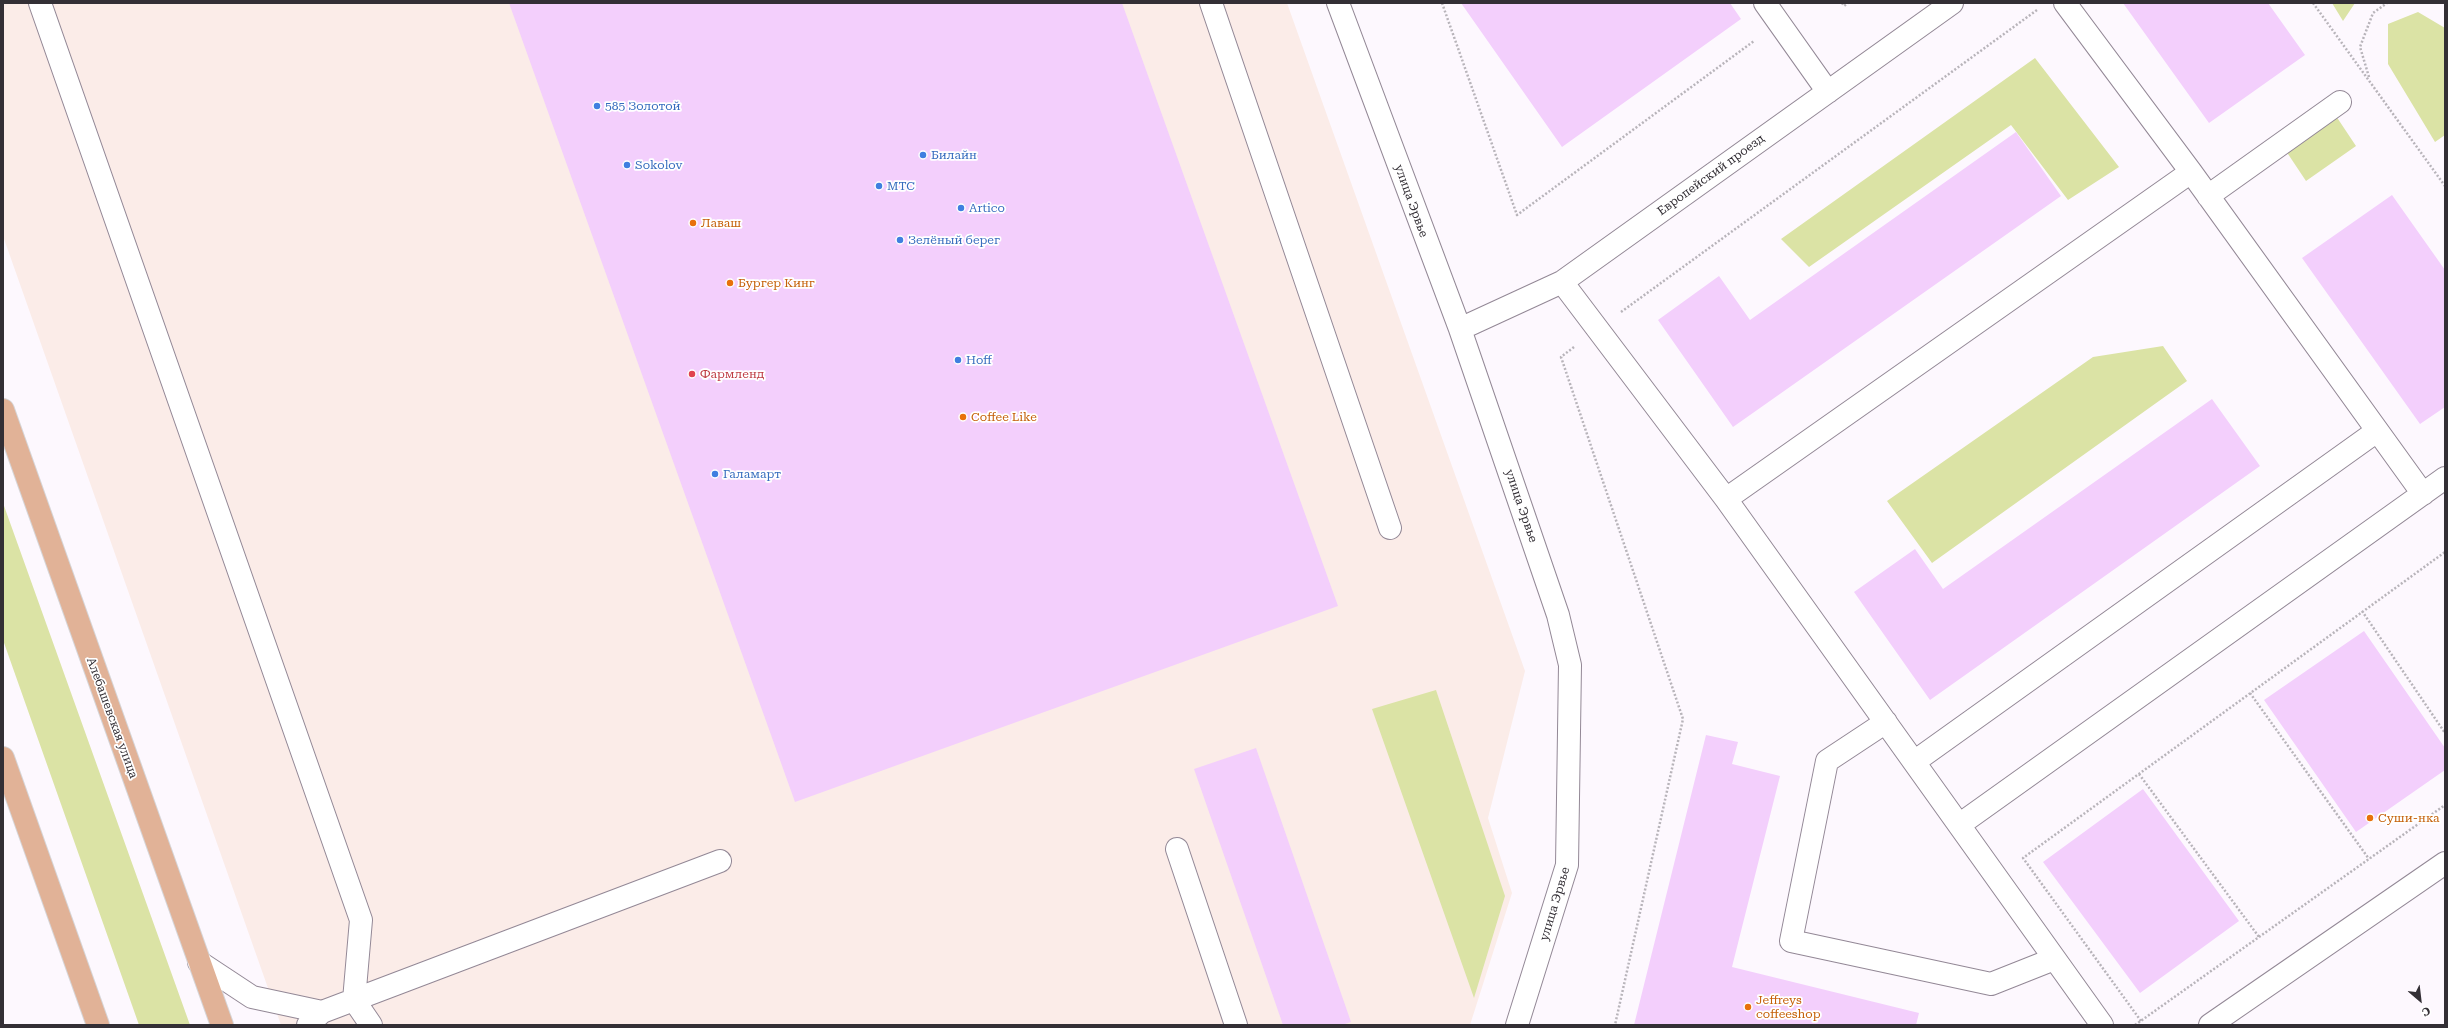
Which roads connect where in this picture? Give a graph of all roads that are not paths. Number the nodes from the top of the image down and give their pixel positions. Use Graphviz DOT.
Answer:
graph roads {
  1 [pos="40,3"];
  2 [pos="1211,3"];
  3 [pos="1338,3"];
  4 [pos="1765,3"];
  5 [pos="1952,3"];
  6 [pos="2065,3"];
  7 [pos="1828,92"];
  8 [pos="2340,102"];
  9 [pos="2191,172"];
  10 [pos="2208,196"];
  11 [pos="1562,282"];
  12 [pos="1460,329"];
  13 [pos="3,410"];
  14 [pos="2377,430"];
  15 [pos="2445,478"];
  16 [pos="2423,494"];
  17 [pos="1726,499"];
  18 [pos="1390,528"];
  19 [pos="1886,722"];
  20 [pos="3,758"];
  21 [pos="1914,762"];
  22 [pos="1960,825"];
  23 [pos="1177,849"];
  24 [pos="720,861"];
  25 [pos="2445,863"];
  26 [pos="2054,959"];
  27 [pos="200,962"];
  28 [pos="354,1000"];
  29 [pos="315,1018"];
  30 [pos="98,1025"];
  31 [pos="222,1025"];
  32 [pos="371,1025"];
  33 [pos="1236,1025"];
  34 [pos="1517,1025"];
  35 [pos="2102,1025"];
  36 [pos="2210,1025"];
  1 -- 28 [label="street"];
  2 -- 18 [label="street"];
  3 -- 12 [label="street, улица Эрвье"];
  4 -- 7 [label="street"];
  5 -- 7 [label="street, Европейский проезд"];
  6 -- 9 [label="street"];
  7 -- 11 [label="street, Европейский проезд"];
  8 -- 10 [label="street"];
  9 -- 10 [label="street"];
  9 -- 17 [label="street"];
  10 -- 14 [label="street"];
  11 -- 12 [label="street, Европейский проезд"];
  11 -- 17 [label="street"];
  12 -- 34 [label="street, улица Эрвье"];
  13 -- 27 [label="main road, Алебашевская улица"];
  14 -- 16 [label="street"];
  14 -- 21 [label="street"];
  15 -- 16 [label="street"];
  16 -- 22 [label="street"];
  17 -- 19 [label="street"];
  19 -- 21 [label="street"];
  19 -- 26 [label="street"];
  20 -- 30 [label="main road"];
  21 -- 22 [label="street"];
  22 -- 26 [label="street"];
  23 -- 33 [label="street"];
  24 -- 28 [label="street"];
  25 -- 36 [label="street"];
  26 -- 35 [label="street"];
  27 -- 29 [label="street"];
  27 -- 31 [label="main road, Алебашевская улица"];
  28 -- 29 [label="street"];
  28 -- 32 [label="street"];
}
